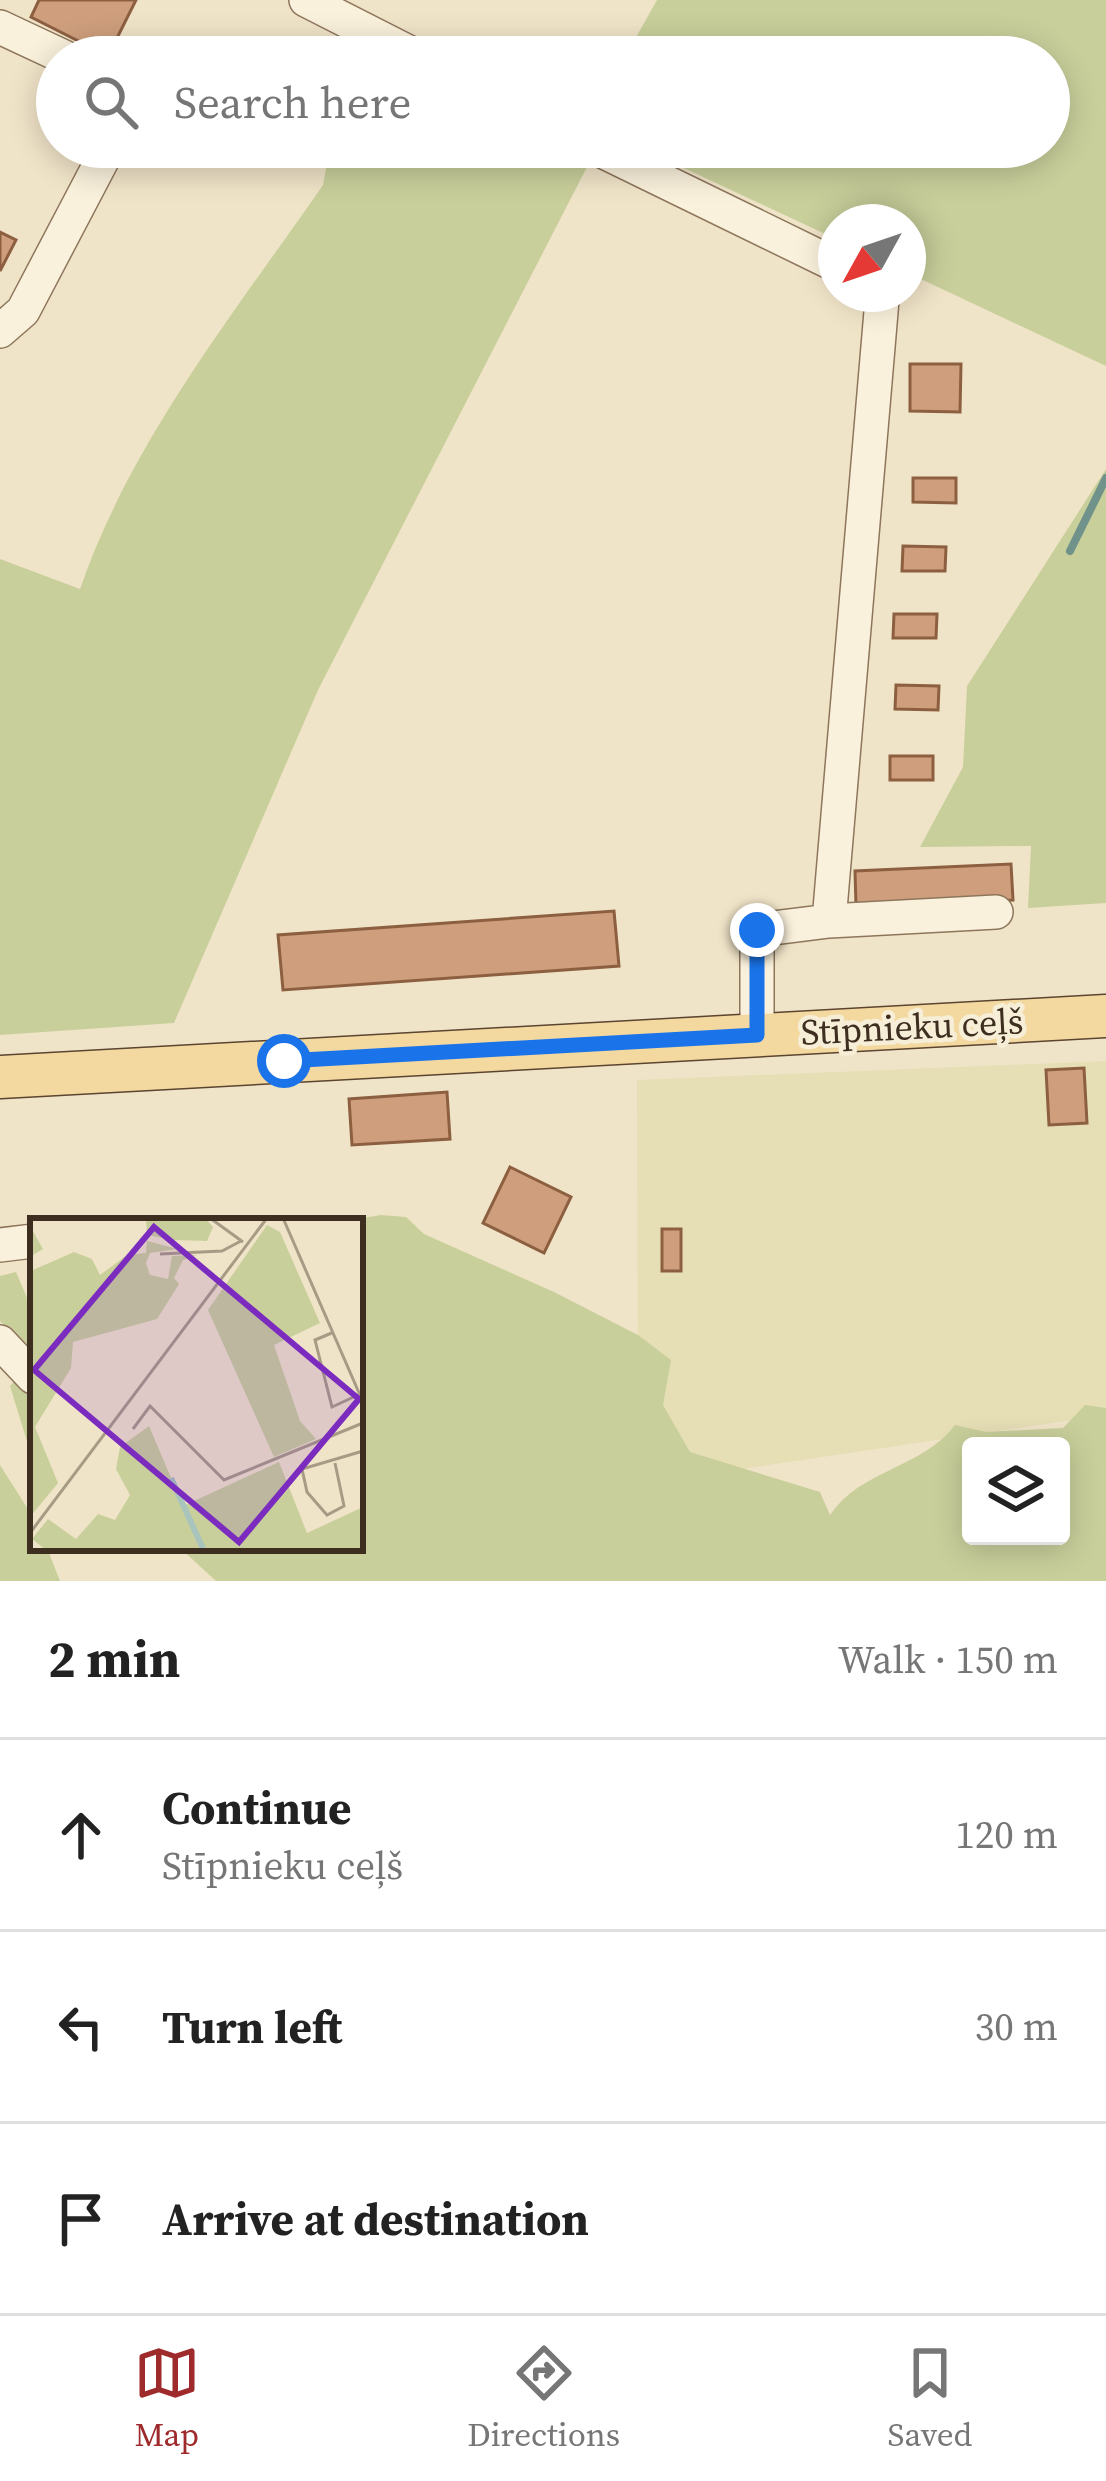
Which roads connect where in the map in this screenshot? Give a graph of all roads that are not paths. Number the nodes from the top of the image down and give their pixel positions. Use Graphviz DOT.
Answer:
graph roads {
  1 [pos="306,0"];
  2 [pos="0,27"];
  3 [pos="377,36"];
  4 [pos="36,44"];
  5 [pos="98,168"];
  6 [pos="637,168"];
  7 [pos="818,256"];
  8 [pos="881,312"];
  9 [pos="0,331"];
  10 [pos="996,912"];
  11 [pos="829,921"];
  12 [pos="1106,1016"];
  13 [pos="757,1035"];
  14 [pos="0,1077"];
  15 [pos="30,1241"];
  16 [pos="0,1246"];
  17 [pos="0,1342"];
  18 [pos="30,1375"];
  1 -- 3 [label="street"];
  2 -- 4 [label="street"];
  5 -- 9 [label="street"];
  6 -- 7 [label="street"];
  8 -- 11 [label="street"];
  10 -- 11 [label="street"];
  11 -- 13 [label="street"];
  12 -- 13 [label="main road, Stīpnieku ceļš"];
  13 -- 14 [label="main road, Stīpnieku ceļš"];
  15 -- 16 [label="street"];
  17 -- 18 [label="street"];
}
